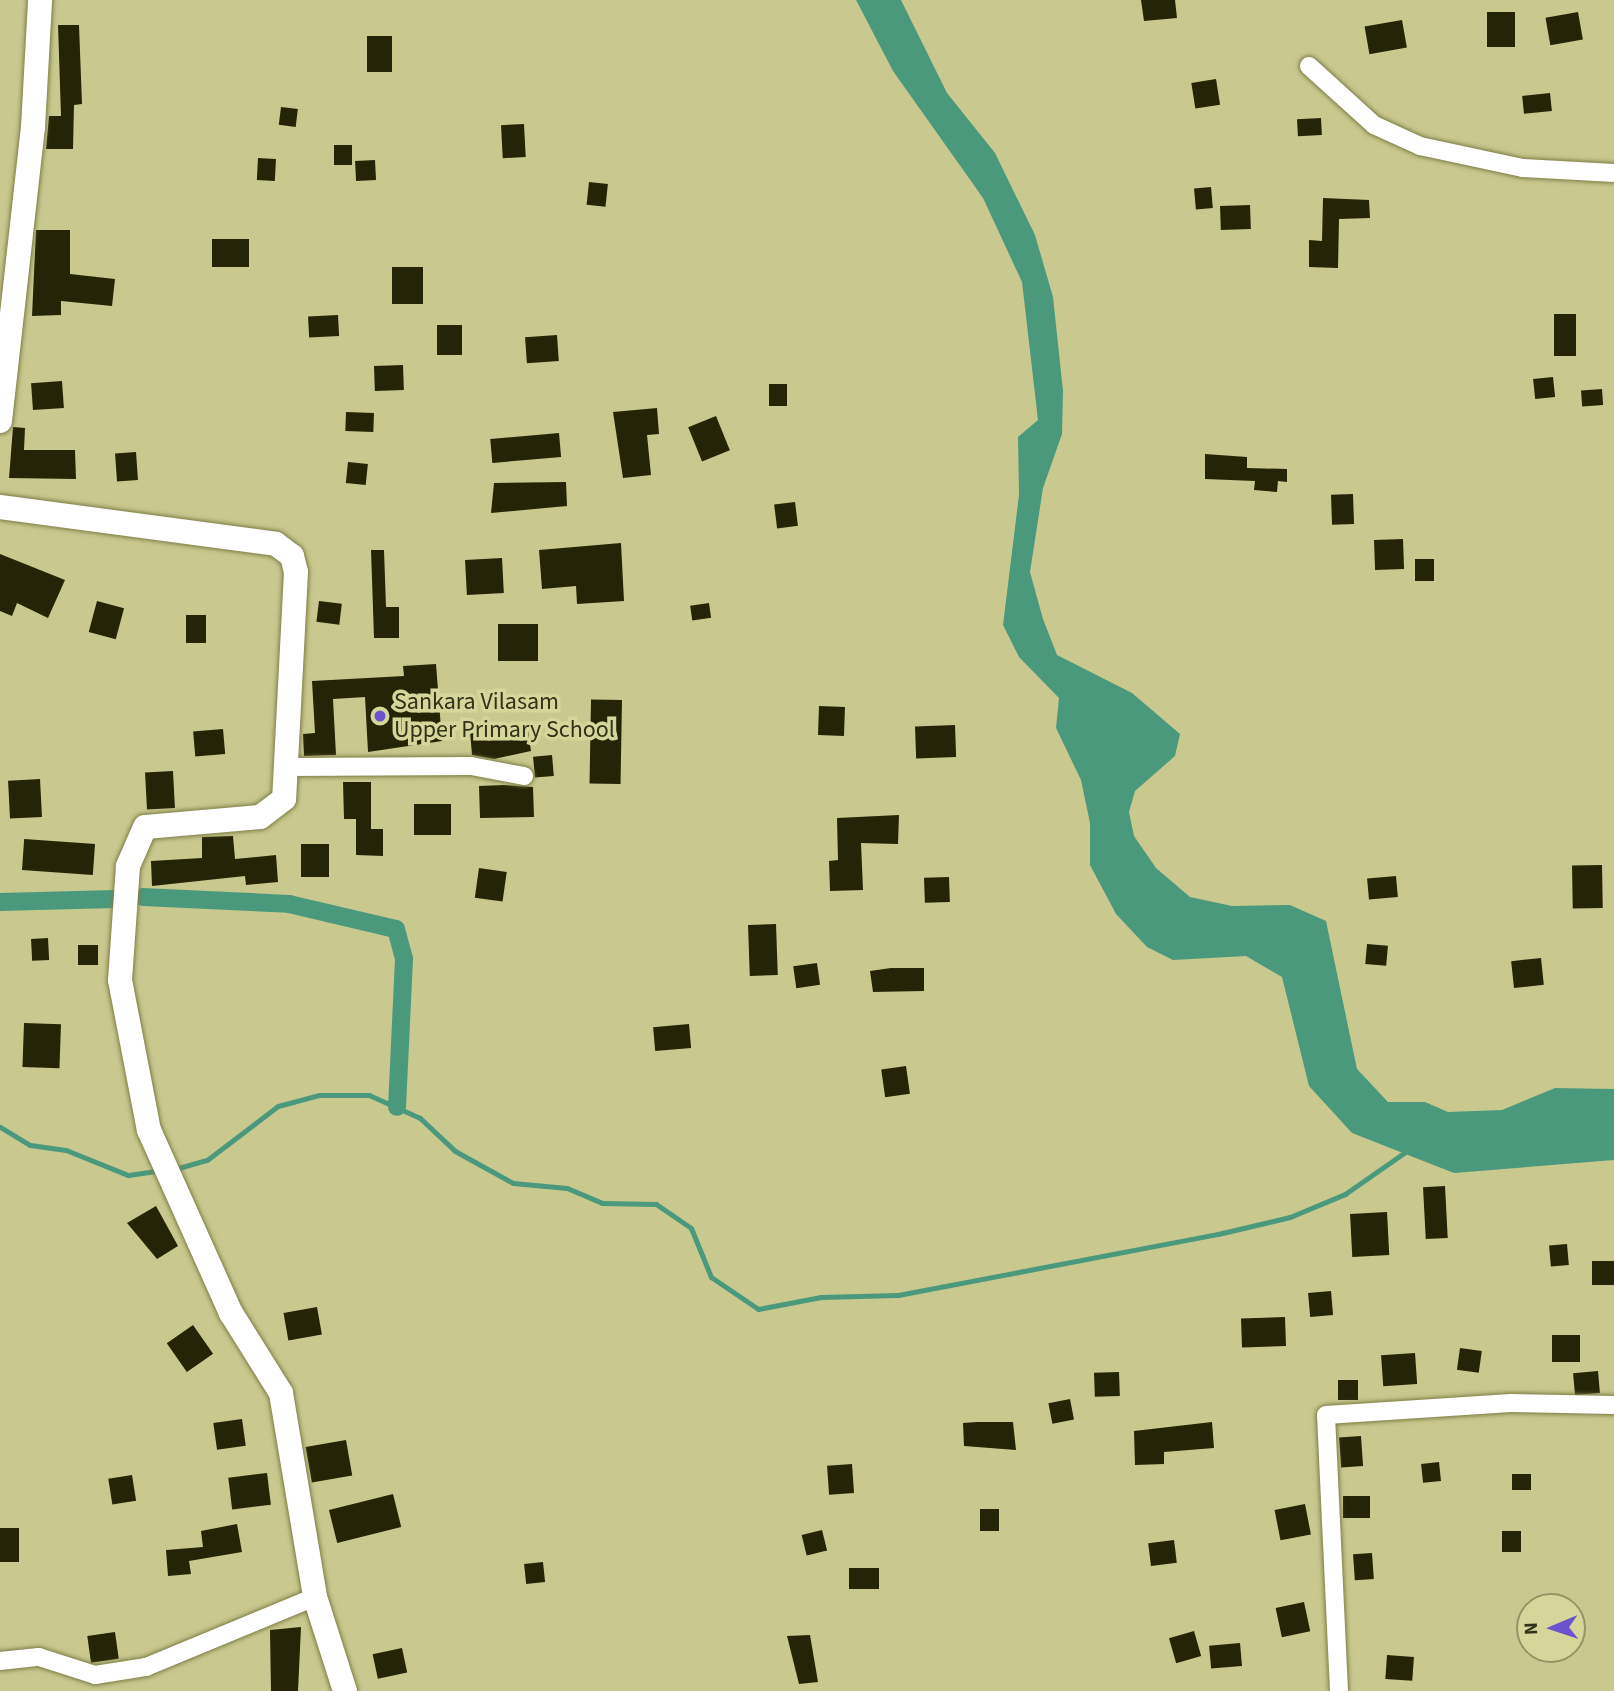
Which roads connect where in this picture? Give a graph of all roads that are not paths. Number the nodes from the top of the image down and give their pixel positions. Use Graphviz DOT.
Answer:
graph roads {
  1 [pos="40,0"];
  2 [pos="1309,66"];
  3 [pos="1614,173"];
  4 [pos="0,421"];
  5 [pos="0,507"];
  6 [pos="289,767"];
  7 [pos="524,776"];
  8 [pos="1614,1405"];
  9 [pos="315,1597"];
  10 [pos="0,1661"];
  11 [pos="345,1691"];
  12 [pos="1339,1691"];
  1 -- 4 [label="main road"];
  2 -- 3 [label="street"];
  5 -- 6 [label="main road"];
  6 -- 7 [label="street"];
  6 -- 9 [label="main road"];
  8 -- 12 [label="street"];
  9 -- 10 [label="street"];
  9 -- 11 [label="main road"];
}
